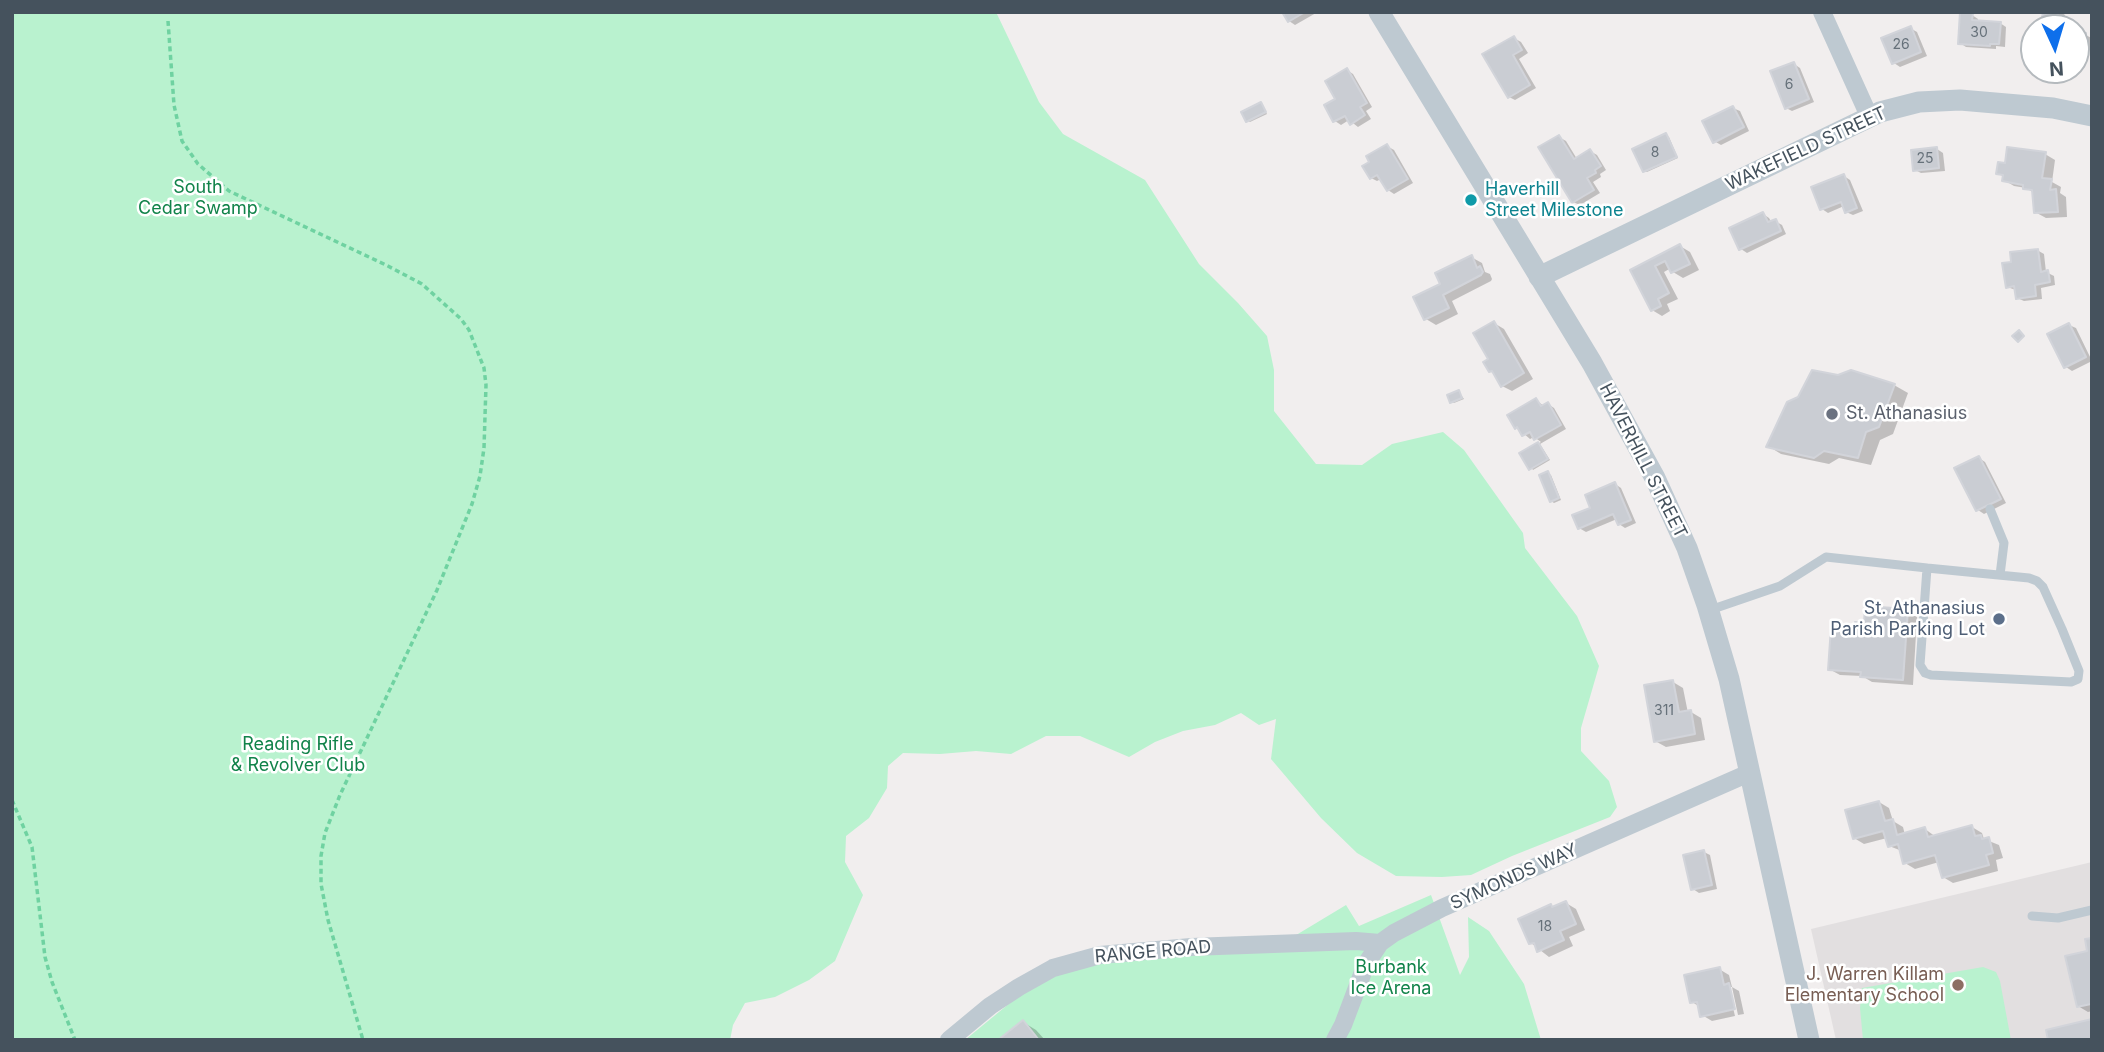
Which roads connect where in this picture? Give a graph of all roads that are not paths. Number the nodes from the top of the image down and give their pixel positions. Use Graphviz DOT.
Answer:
graph roads {
  1 [pos="1379,12"];
  2 [pos="1822,12"];
  3 [pos="2092,116"];
  4 [pos="1869,117"];
  5 [pos="1539,277"];
  6 [pos="1990,509"];
  7 [pos="1927,568"];
  8 [pos="2000,575"];
  9 [pos="1709,611"];
  10 [pos="1749,773"];
  11 [pos="2092,910"];
  12 [pos="2032,916"];
  13 [pos="1380,943"];
  14 [pos="949,1040"];
  15 [pos="1335,1040"];
  16 [pos="1809,1040"];
  1 -- 5 [label="street, HAVERHILL STREET"];
  2 -- 4 [label="street"];
  3 -- 4 [label="street, WAKEFIELD STREET"];
  4 -- 5 [label="street, WAKEFIELD STREET"];
  5 -- 9 [label="street, HAVERHILL STREET"];
  6 -- 8 [label="lane"];
  7 -- 8 [label="lane"];
  7 -- 8 [label="lane"];
  7 -- 9 [label="lane"];
  9 -- 10 [label="street, HAVERHILL STREET"];
  10 -- 13 [label="street, SYMONDS WAY"];
  10 -- 16 [label="street, HAVERHILL STREET"];
  11 -- 12 [label="lane"];
  13 -- 14 [label="street, RANGE ROAD"];
  13 -- 15 [label="street, SYMONDS WAY"];
}
